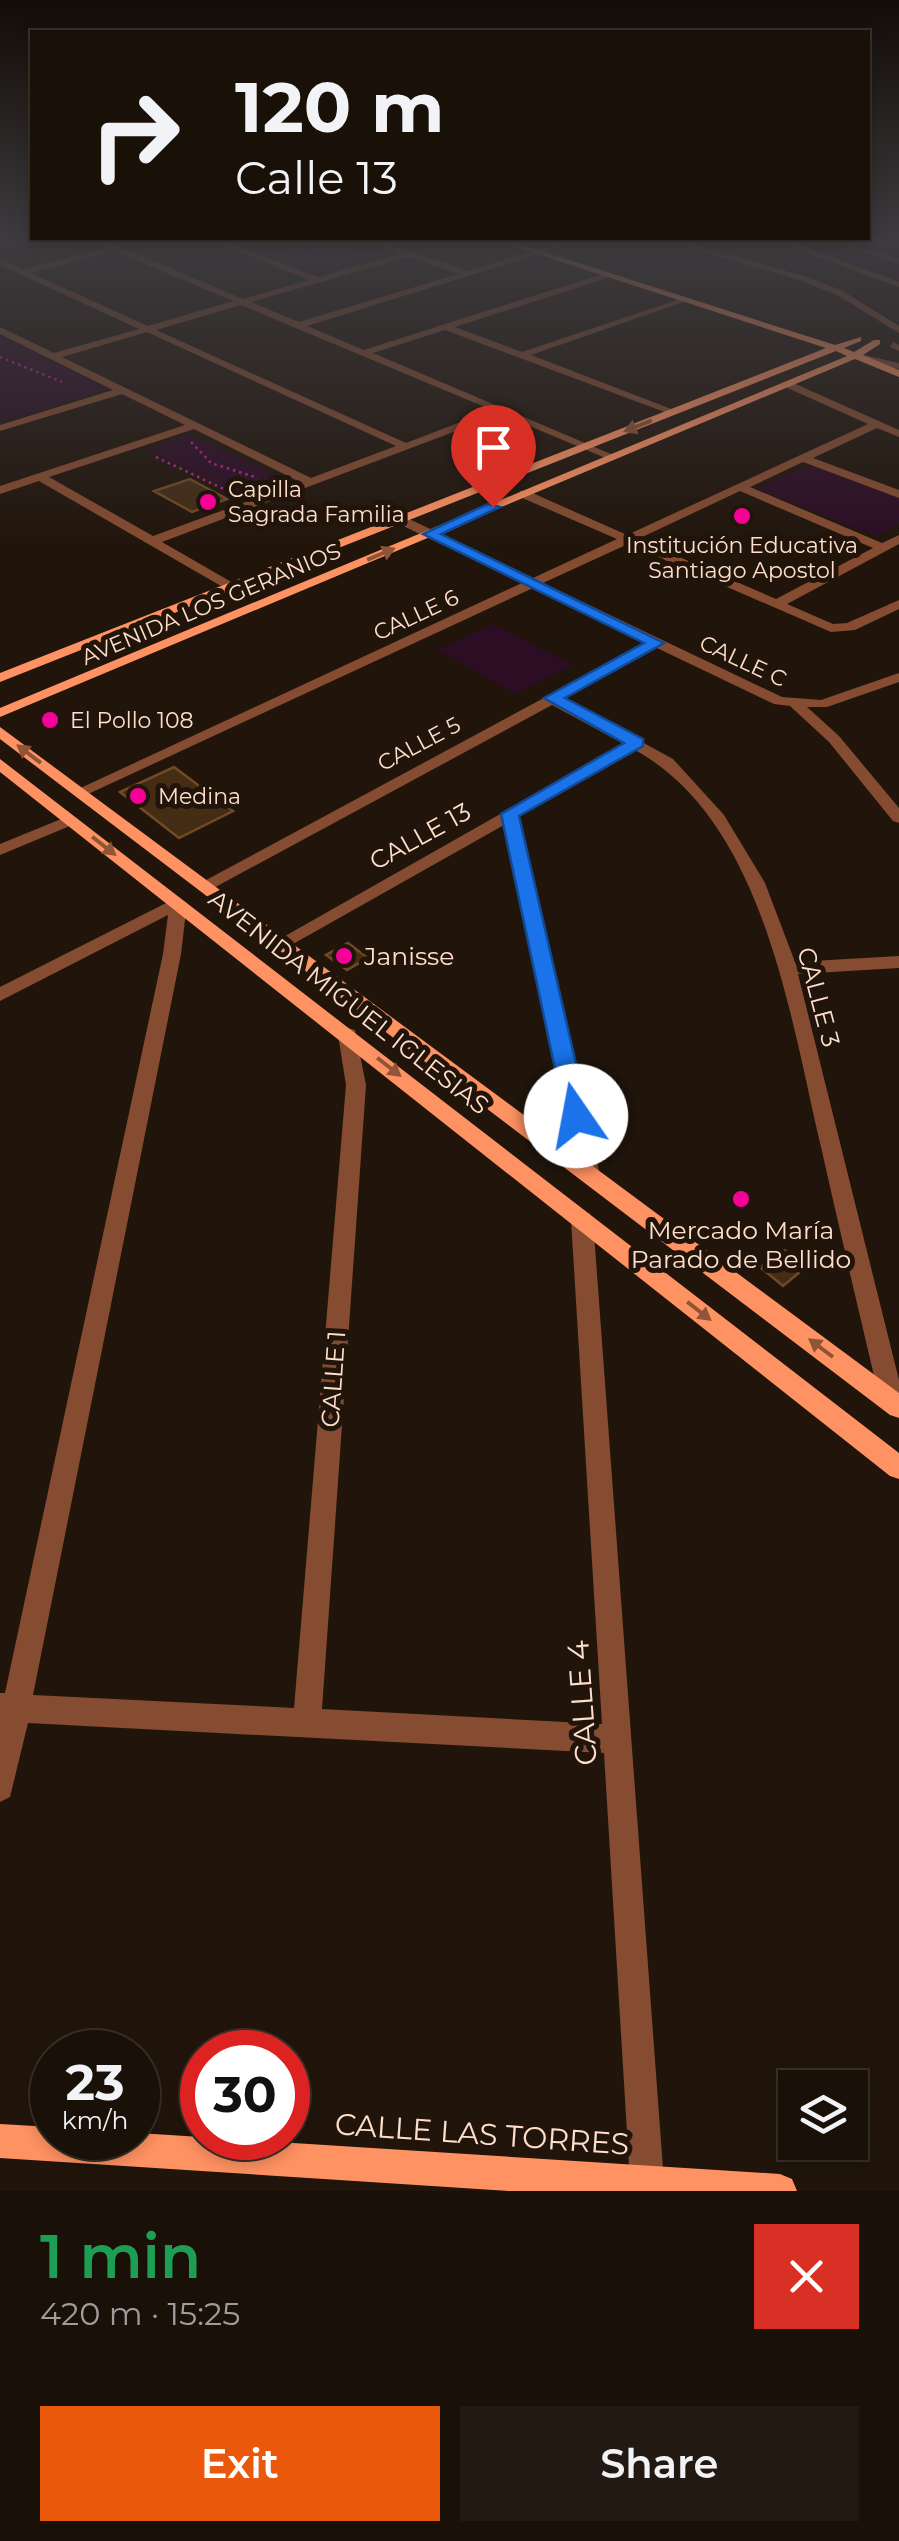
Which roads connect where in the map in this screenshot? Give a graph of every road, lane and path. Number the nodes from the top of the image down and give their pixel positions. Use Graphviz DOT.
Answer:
graph roads {
  1 [pos="28,343"];
  2 [pos="97,343"];
  3 [pos="177,343"];
  4 [pos="347,343"];
  5 [pos="394,343"];
  6 [pos="490,343"];
  7 [pos="559,343"];
  8 [pos="821,343"];
  9 [pos="848,343"];
  10 [pos="875,343"];
  11 [pos="836,348"];
  12 [pos="367,352"];
  13 [pos="896,354"];
  14 [pos="54,356"];
  15 [pos="523,356"];
  16 [pos="855,356"];
  17 [pos="812,358"];
  18 [pos="834,364"];
  19 [pos="899,374"];
  20 [pos="787,384"];
  21 [pos="123,390"];
  22 [pos="503,410"];
  23 [pos="674,412"];
  24 [pos="877,424"];
  25 [pos="195,425"];
  26 [pos="0,428"];
  27 [pos="899,434"];
  28 [pos="133,446"];
  29 [pos="404,446"];
  30 [pos="588,446"];
  31 [pos="612,457"];
  32 [pos="802,458"];
  33 [pos="40,476"];
  34 [pos="310,482"];
  35 [pos="740,487"];
  36 [pos="0,490"];
  37 [pos="524,494"];
  38 [pos="899,494"];
  39 [pos="252,504"];
  40 [pos="402,520"];
  41 [pos="430,534"];
  42 [pos="628,539"];
  43 [pos="899,539"];
  44 [pos="150,542"];
  45 [pos="883,548"];
  46 [pos="531,584"];
  47 [pos="233,586"];
  48 [pos="899,604"];
  49 [pos="775,605"];
  50 [pos="656,643"];
  51 [pos="899,677"];
  52 [pos="0,678"];
  53 [pos="552,698"];
  54 [pos="798,706"];
  55 [pos="0,713"];
  56 [pos="0,732"];
  57 [pos="637,742"];
  58 [pos="0,764"];
  59 [pos="80,792"];
  60 [pos="510,814"];
  61 [pos="899,818"];
  62 [pos="71,820"];
  63 [pos="0,850"];
  64 [pos="204,886"];
  65 [pos="178,904"];
  66 [pos="280,944"];
  67 [pos="899,962"];
  68 [pos="788,968"];
  69 [pos="0,995"];
  70 [pos="348,1035"];
  71 [pos="590,1175"];
  72 [pos="582,1220"];
  73 [pos="895,1404"];
  74 [pos="899,1468"];
  75 [pos="8,1707"];
  76 [pos="307,1722"];
  77 [pos="617,1739"];
  78 [pos="0,1787"];
  79 [pos="0,2141"];
  80 [pos="647,2182"];
  81 [pos="780,2191"];
  1 -- 14 [label="street"];
  2 -- 14 [label="street"];
  3 -- 29 [label="street"];
  4 -- 12 [label="street"];
  5 -- 12 [label="street"];
  6 -- 15 [label="street"];
  7 -- 15 [label="street"];
  8 -- 11 [label="main road"];
  9 -- 11 [label="main road, AVENIDA LOS GERANIOS"];
  10 -- 16 [label="main road, AVENIDA LOS GERANIOS"];
  11 -- 16 [label="main road"];
  11 -- 17 [label="main road, AVENIDA LOS GERANIOS"];
  12 -- 22 [label="street"];
  13 -- 16 [label="lane"];
  14 -- 21 [label="street"];
  15 -- 23 [label="street"];
  16 -- 18 [label="main road, AVENIDA LOS GERANIOS"];
  16 -- 19 [label="main road"];
  17 -- 18 [label="main road"];
  17 -- 23 [label="main road, AVENIDA LOS GERANIOS"];
  18 -- 20 [label="main road, AVENIDA LOS GERANIOS"];
  20 -- 24 [label="street"];
  20 -- 31 [label="main road, AVENIDA LOS GERANIOS"];
  21 -- 25 [label="street"];
  21 -- 26 [label="street"];
  22 -- 29 [label="street"];
  22 -- 30 [label="street"];
  23 -- 30 [label="main road, AVENIDA LOS GERANIOS, one-way"];
  24 -- 27 [label="street"];
  24 -- 32 [label="street, CALLE 6"];
  25 -- 28 [label="street"];
  25 -- 34 [label="street"];
  28 -- 33 [label="street"];
  28 -- 39 [label="path"];
  29 -- 34 [label="street"];
  30 -- 31 [label="street"];
  30 -- 40 [label="main road, AVENIDA LOS GERANIOS"];
  31 -- 37 [label="main road, AVENIDA LOS GERANIOS"];
  32 -- 35 [label="street, CALLE 6"];
  32 -- 38 [label="street"];
  33 -- 36 [label="street"];
  33 -- 44 [label="street"];
  34 -- 39 [label="street"];
  35 -- 42 [label="street, CALLE 6"];
  35 -- 45 [label="street"];
  37 -- 41 [label="main road, AVENIDA LOS GERANIOS"];
  37 -- 42 [label="street"];
  39 -- 44 [label="street"];
  40 -- 41 [label="street, CALLE C"];
  40 -- 47 [label="main road, AVENIDA LOS GERANIOS"];
  41 -- 46 [label="street, CALLE C"];
  55 -- 41 [label="main road, AVENIDA LOS GERANIOS, one-way"];
  42 -- 46 [label="street, CALLE 6"];
  42 -- 49 [label="street"];
  43 -- 45 [label="street"];
  44 -- 47 [label="street"];
  45 -- 49 [label="street"];
  46 -- 50 [label="street, CALLE C"];
  46 -- 59 [label="street, CALLE 6"];
  47 -- 52 [label="main road, AVENIDA LOS GERANIOS"];
  48 -- 49 [label="street"];
  50 -- 53 [label="street, CALLE 5"];
  50 -- 54 [label="street, CALLE C"];
  51 -- 54 [label="street"];
  53 -- 57 [label="street, CALLE 3"];
  53 -- 64 [label="street, CALLE 5"];
  54 -- 61 [label="street"];
  59 -- 56 [label="main road, AVENIDA MIGUEL IGLESIAS, one-way"];
  57 -- 60 [label="street, CALLE 13"];
  57 -- 68 [label="street, CALLE 3"];
  58 -- 62 [label="main road, AVENIDA MIGUEL IGLESIAS"];
  59 -- 64 [label="main road, AVENIDA MIGUEL IGLESIAS"];
  60 -- 66 [label="street, CALLE 13"];
  60 -- 71 [label="street"];
  62 -- 63 [label="street"];
  62 -- 65 [label="main road, AVENIDA MIGUEL IGLESIAS, one-way"];
  64 -- 66 [label="main road, AVENIDA MIGUEL IGLESIAS"];
  65 -- 69 [label="street"];
  65 -- 70 [label="main road, AVENIDA MIGUEL IGLESIAS"];
  65 -- 75 [label="street"];
  66 -- 71 [label="main road, AVENIDA MIGUEL IGLESIAS"];
  67 -- 68 [label="street"];
  68 -- 73 [label="street, CALLE 3"];
  70 -- 72 [label="main road, AVENIDA MIGUEL IGLESIAS, one-way"];
  70 -- 76 [label="street, CALLE 1"];
  73 -- 71 [label="main road, AVENIDA MIGUEL IGLESIAS, one-way"];
  72 -- 74 [label="main road, AVENIDA MIGUEL IGLESIAS, one-way"];
  72 -- 77 [label="street, CALLE 4"];
  75 -- 76 [label="street"];
  75 -- 78 [label="street"];
  76 -- 77 [label="street"];
  77 -- 80 [label="street, CALLE 4"];
  79 -- 80 [label="main road, CALLE LAS TORRES"];
  80 -- 81 [label="main road, CALLE LAS TORRES"];
}
